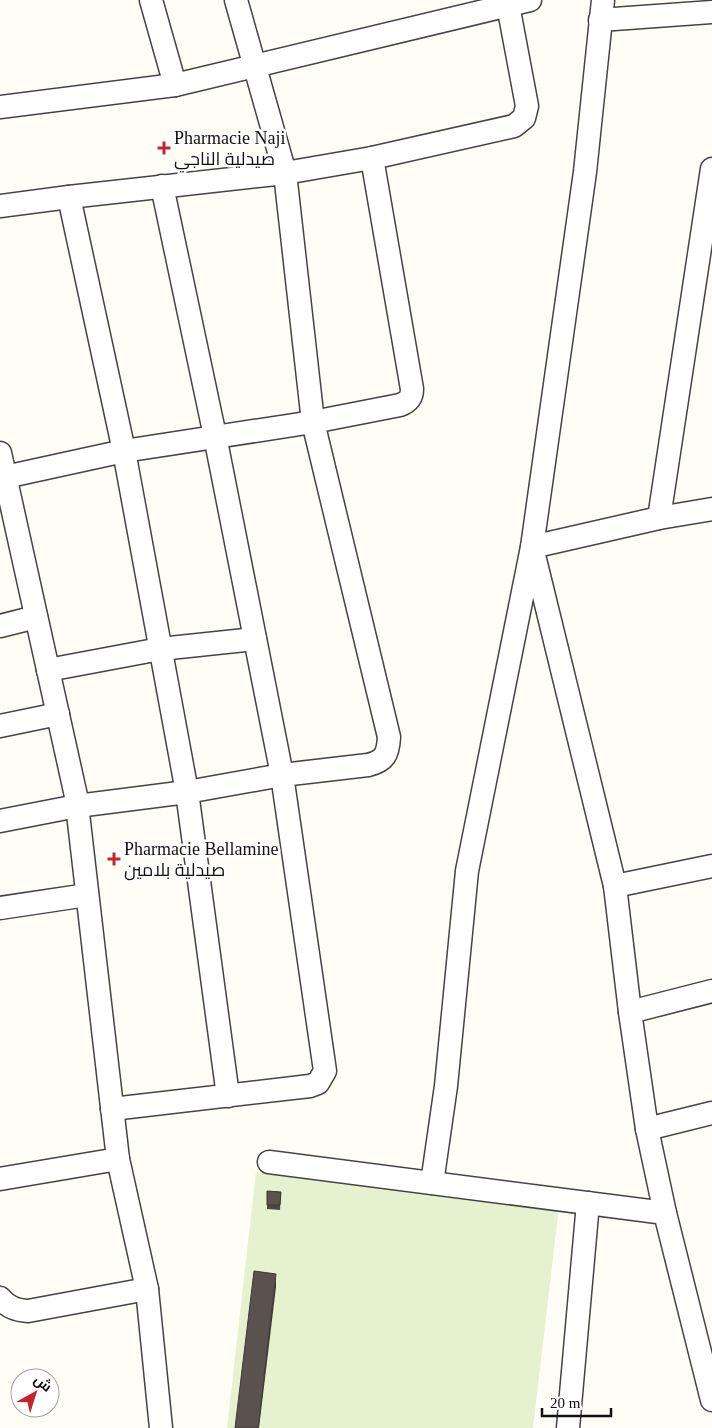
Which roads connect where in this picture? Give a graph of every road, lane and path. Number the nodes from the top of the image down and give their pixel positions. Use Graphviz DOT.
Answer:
graph roads {
  1 [pos="151,0"];
  2 [pos="236,0"];
  3 [pos="530,0"];
  4 [pos="508,5"];
  5 [pos="602,10"];
  6 [pos="712,12"];
  7 [pos="254,66"];
  8 [pos="174,85"];
  9 [pos="0,107"];
  10 [pos="372,158"];
  11 [pos="712,169"];
  12 [pos="285,174"];
  13 [pos="162,186"];
  14 [pos="69,197"];
  15 [pos="0,206"];
  16 [pos="313,422"];
  17 [pos="215,436"];
  18 [pos="124,451"];
  19 [pos="0,453"];
  20 [pos="6,477"];
  21 [pos="712,509"];
  22 [pos="659,518"];
  23 [pos="532,547"];
  24 [pos="36,617"];
  25 [pos="0,626"];
  26 [pos="255,639"];
  27 [pos="160,649"];
  28 [pos="48,670"];
  29 [pos="58,714"];
  30 [pos="0,726"];
  31 [pos="282,775"];
  32 [pos="187,792"];
  33 [pos="77,806"];
  34 [pos="0,820"];
  35 [pos="712,866"];
  36 [pos="615,886"];
  37 [pos="87,895"];
  38 [pos="0,908"];
  39 [pos="712,991"];
  40 [pos="630,1012"];
  41 [pos="228,1096"];
  42 [pos="112,1109"];
  43 [pos="712,1113"];
  44 [pos="647,1129"];
  45 [pos="118,1159"];
  46 [pos="269,1162"];
  47 [pos="0,1179"];
  48 [pos="432,1183"];
  49 [pos="588,1203"];
  50 [pos="665,1213"];
  51 [pos="147,1289"];
  52 [pos="0,1298"];
  53 [pos="705,1341"];
  54 [pos="712,1400"];
  55 [pos="161,1428"];
  56 [pos="568,1428"];
  1 -- 8 [label="street"];
  2 -- 7 [label="street"];
  3 -- 4 [label="street"];
  4 -- 7 [label="street"];
  4 -- 10 [label="street"];
  5 -- 6 [label="street"];
  5 -- 23 [label="street"];
  7 -- 8 [label="street"];
  7 -- 12 [label="street"];
  8 -- 9 [label="street"];
  10 -- 12 [label="street"];
  10 -- 16 [label="street"];
  11 -- 22 [label="street"];
  12 -- 13 [label="street"];
  12 -- 16 [label="street"];
  13 -- 14 [label="street"];
  13 -- 17 [label="street"];
  14 -- 15 [label="street"];
  14 -- 18 [label="street"];
  16 -- 17 [label="street"];
  16 -- 31 [label="street"];
  17 -- 18 [label="street"];
  17 -- 26 [label="street"];
  18 -- 20 [label="street"];
  18 -- 27 [label="street"];
  19 -- 20 [label="street"];
  20 -- 24 [label="street"];
  21 -- 22 [label="street"];
  22 -- 23 [label="street"];
  23 -- 36 [label="street"];
  23 -- 48 [label="street"];
  24 -- 25 [label="street"];
  24 -- 28 [label="street"];
  26 -- 27 [label="street"];
  26 -- 31 [label="street"];
  27 -- 28 [label="street"];
  27 -- 32 [label="street"];
  28 -- 29 [label="street"];
  29 -- 30 [label="street"];
  29 -- 33 [label="street"];
  31 -- 32 [label="street"];
  31 -- 41 [label="street"];
  32 -- 33 [label="street"];
  32 -- 41 [label="street"];
  33 -- 34 [label="street"];
  33 -- 37 [label="street"];
  35 -- 36 [label="street"];
  36 -- 40 [label="street"];
  37 -- 38 [label="street"];
  37 -- 42 [label="street"];
  39 -- 40 [label="street"];
  40 -- 44 [label="street"];
  41 -- 42 [label="street"];
  42 -- 45 [label="street"];
  43 -- 44 [label="street"];
  44 -- 50 [label="street"];
  45 -- 47 [label="street"];
  45 -- 51 [label="street"];
  46 -- 48 [label="street"];
  48 -- 49 [label="street"];
  49 -- 50 [label="street"];
  49 -- 56 [label="street"];
  50 -- 53 [label="street"];
  51 -- 52 [label="street"];
  51 -- 55 [label="street"];
  53 -- 54 [label="street"];
}
